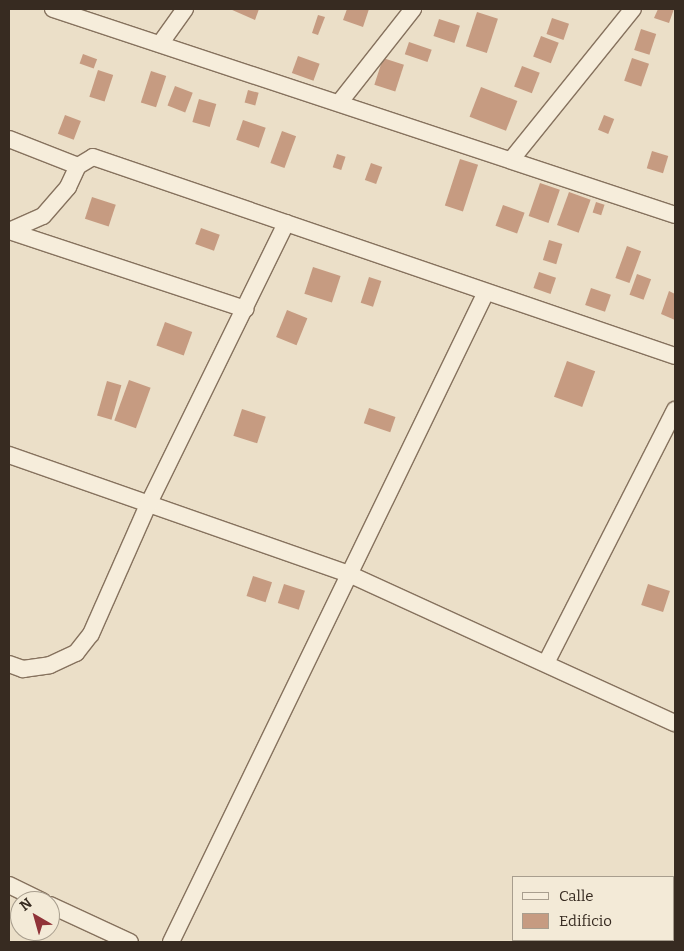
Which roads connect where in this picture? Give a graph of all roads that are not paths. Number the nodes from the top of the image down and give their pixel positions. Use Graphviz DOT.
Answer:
graph roads {
  1 [pos="53,9"];
  2 [pos="185,9"];
  3 [pos="413,9"];
  4 [pos="633,9"];
  5 [pos="160,44"];
  6 [pos="339,103"];
  7 [pos="9,139"];
  8 [pos="511,160"];
  9 [pos="78,166"];
  10 [pos="675,214"];
  11 [pos="286,223"];
  12 [pos="9,231"];
  13 [pos="486,292"];
  14 [pos="245,309"];
  15 [pos="675,356"];
  16 [pos="675,410"];
  17 [pos="9,455"];
  18 [pos="148,505"];
  19 [pos="349,574"];
  20 [pos="546,663"];
  21 [pos="9,664"];
  22 [pos="675,722"];
  23 [pos="9,885"];
  24 [pos="21,891"];
  25 [pos="60,909"];
  26 [pos="130,942"];
  27 [pos="171,942"];
  1 -- 5 [label="street"];
  2 -- 5 [label="street"];
  3 -- 6 [label="street"];
  4 -- 8 [label="street"];
  5 -- 6 [label="street"];
  6 -- 8 [label="street"];
  7 -- 9 [label="street"];
  8 -- 10 [label="street"];
  9 -- 11 [label="street"];
  9 -- 12 [label="street"];
  11 -- 13 [label="street"];
  11 -- 14 [label="street"];
  12 -- 14 [label="street"];
  13 -- 15 [label="street"];
  13 -- 19 [label="street"];
  14 -- 18 [label="street"];
  16 -- 20 [label="street"];
  17 -- 18 [label="street"];
  18 -- 19 [label="street"];
  18 -- 21 [label="street"];
  19 -- 20 [label="street"];
  19 -- 27 [label="street"];
  20 -- 22 [label="street"];
  23 -- 24 [label="street"];
  25 -- 26 [label="street"];
}
